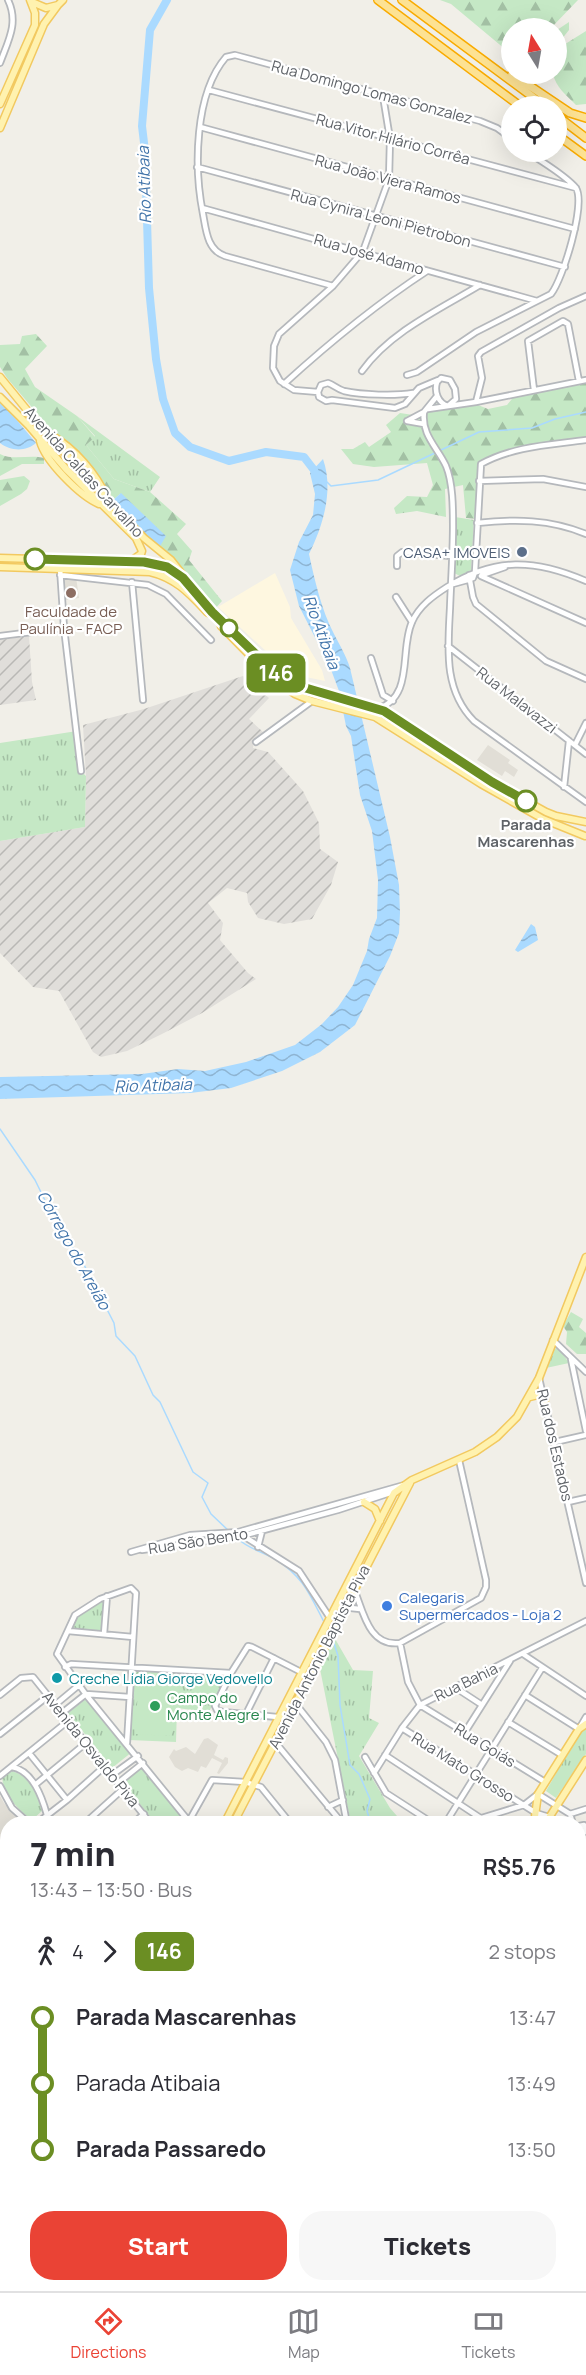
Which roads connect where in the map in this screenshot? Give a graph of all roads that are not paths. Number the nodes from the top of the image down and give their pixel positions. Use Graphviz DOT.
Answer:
graph roads {
  1 [pos="8,0"];
  2 [pos="30,0"];
  3 [pos="378,0"];
  4 [pos="402,0"];
  5 [pos="61,2"];
  6 [pos="458,40"];
  7 [pos="0,63"];
  8 [pos="501,66"];
  9 [pos="528,84"];
  10 [pos="209,90"];
  11 [pos="383,96"];
  12 [pos="507,96"];
  13 [pos="532,96"];
  14 [pos="0,104"];
  15 [pos="586,117"];
  16 [pos="567,123"];
  17 [pos="200,127"];
  18 [pos="0,128"];
  19 [pos="501,131"];
  20 [pos="586,138"];
  21 [pos="390,139"];
  22 [pos="567,142"];
  23 [pos="586,156"];
  24 [pos="541,162"];
  25 [pos="197,167"];
  26 [pos="388,179"];
  27 [pos="575,187"];
  28 [pos="202,208"];
  29 [pos="376,217"];
  30 [pos="575,229"];
  31 [pos="363,251"];
  32 [pos="565,267"];
  33 [pos="427,271"];
  34 [pos="480,285"];
  35 [pos="333,286"];
  36 [pos="586,296"];
  37 [pos="537,301"];
  38 [pos="362,370"];
  39 [pos="407,375"];
  40 [pos="0,377"];
  41 [pos="438,380"];
  42 [pos="586,380"];
  43 [pos="579,381"];
  44 [pos="284,384"];
  45 [pos="426,385"];
  46 [pos="436,388"];
  47 [pos="336,389"];
  48 [pos="534,390"];
  49 [pos="345,391"];
  50 [pos="318,392"];
  51 [pos="365,392"];
  52 [pos="413,393"];
  53 [pos="396,396"];
  54 [pos="437,396"];
  55 [pos="457,396"];
  56 [pos="0,397"];
  57 [pos="332,400"];
  58 [pos="343,402"];
  59 [pos="465,402"];
  60 [pos="476,402"];
  61 [pos="364,405"];
  62 [pos="448,406"];
  63 [pos="395,408"];
  64 [pos="426,411"];
  65 [pos="424,424"];
  66 [pos="45,432"];
  67 [pos="39,437"];
  68 [pos="586,440"];
  69 [pos="72,462"];
  70 [pos="66,469"];
  71 [pos="479,481"];
  72 [pos="586,487"];
  73 [pos="108,505"];
  74 [pos="477,523"];
  75 [pos="586,534"];
  76 [pos="451,556"];
  77 [pos="0,558"];
  78 [pos="131,561"];
  79 [pos="397,566"];
  80 [pos="509,566"];
  81 [pos="0,567"];
  82 [pos="484,569"];
  83 [pos="496,570"];
  84 [pos="60,572"];
  85 [pos="489,573"];
  86 [pos="471,576"];
  87 [pos="481,576"];
  88 [pos="497,580"];
  89 [pos="586,581"];
  90 [pos="132,582"];
  91 [pos="451,585"];
  92 [pos="195,590"];
  93 [pos="396,597"];
  94 [pos="412,622"];
  95 [pos="586,623"];
  96 [pos="64,628"];
  97 [pos="0,636"];
  98 [pos="210,640"];
  99 [pos="448,646"];
  100 [pos="371,658"];
  101 [pos="586,679"];
  102 [pos="295,694"];
  103 [pos="143,700"];
  104 [pos="393,700"];
  105 [pos="312,701"];
  106 [pos="377,709"];
  107 [pos="299,710"];
  108 [pos="586,723"];
  109 [pos="569,741"];
  110 [pos="256,742"];
  111 [pos="575,745"];
  112 [pos="586,754"];
  113 [pos="81,771"];
  114 [pos="564,787"];
  115 [pos="586,802"];
  116 [pos="586,823"];
  117 [pos="585,836"];
  118 [pos="586,1257"];
  119 [pos="553,1340"];
  120 [pos="571,1359"];
  121 [pos="586,1373"];
  122 [pos="539,1378"];
  123 [pos="575,1382"];
  124 [pos="530,1397"];
  125 [pos="545,1400"];
  126 [pos="586,1433"];
  127 [pos="555,1442"];
  128 [pos="459,1460"];
  129 [pos="407,1485"];
  130 [pos="396,1491"];
  131 [pos="586,1498"];
  132 [pos="364,1502"];
  133 [pos="568,1502"];
  134 [pos="354,1503"];
  135 [pos="380,1521"];
  136 [pos="262,1531"];
  137 [pos="240,1534"];
  138 [pos="190,1535"];
  139 [pos="192,1541"];
  140 [pos="258,1547"];
  141 [pos="354,1580"];
  142 [pos="586,1583"];
  143 [pos="345,1588"];
  144 [pos="353,1591"];
  145 [pos="107,1596"];
  146 [pos="338,1604"];
  147 [pos="345,1607"];
  148 [pos="360,1609"];
  149 [pos="586,1621"];
  150 [pos="327,1623"];
  151 [pos="68,1631"];
  152 [pos="104,1634"];
  153 [pos="133,1637"];
  154 [pos="318,1642"];
  155 [pos="400,1643"];
  156 [pos="325,1645"];
  157 [pos="523,1654"];
  158 [pos="274,1658"];
  159 [pos="510,1660"];
  160 [pos="65,1667"];
  161 [pos="132,1667"];
  162 [pos="542,1668"];
  163 [pos="301,1672"];
  164 [pos="231,1673"];
  165 [pos="79,1685"];
  166 [pos="456,1688"];
  167 [pos="86,1694"];
  168 [pos="0,1695"];
  169 [pos="525,1695"];
  170 [pos="48,1696"];
  171 [pos="586,1696"];
  172 [pos="130,1697"];
  173 [pos="295,1703"];
  174 [pos="56,1705"];
  175 [pos="420,1705"];
  176 [pos="482,1705"];
  177 [pos="62,1713"];
  178 [pos="246,1714"];
  179 [pos="586,1716"];
  180 [pos="279,1717"];
  181 [pos="288,1718"];
  182 [pos="68,1721"];
  183 [pos="508,1722"];
  184 [pos="586,1724"];
  185 [pos="402,1728"];
  186 [pos="579,1729"];
  187 [pos="465,1732"];
  188 [pos="0,1734"];
  189 [pos="275,1742"];
  190 [pos="86,1743"];
  191 [pos="127,1743"];
  192 [pos="491,1748"];
  193 [pos="29,1753"];
  194 [pos="385,1755"];
  195 [pos="562,1755"];
  196 [pos="138,1756"];
  197 [pos="365,1757"];
  198 [pos="586,1760"];
  199 [pos="143,1763"];
  200 [pos="105,1766"];
  201 [pos="0,1767"];
  202 [pos="11,1767"];
  203 [pos="374,1773"];
  204 [pos="1,1775"];
  205 [pos="112,1775"];
  206 [pos="475,1775"];
  207 [pos="47,1776"];
  208 [pos="245,1782"];
  209 [pos="545,1782"];
  210 [pos="118,1783"];
  211 [pos="253,1784"];
  212 [pos="35,1785"];
  213 [pos="0,1786"];
  214 [pos="123,1789"];
  215 [pos="538,1794"];
  216 [pos="67,1800"];
  217 [pos="343,1800"];
  218 [pos="458,1803"];
  219 [pos="525,1805"];
  220 [pos="556,1806"];
  221 [pos="328,1807"];
  222 [pos="586,1809"];
  223 [pos="536,1813"];
  224 [pos="144,1814"];
  225 [pos="570,1814"];
  226 [pos="47,1815"];
  227 [pos="21,1816"];
  228 [pos="93,1816"];
  229 [pos="142,1816"];
  230 [pos="185,1816"];
  231 [pos="193,1816"];
  232 [pos="228,1816"];
  233 [pos="240,1816"];
  234 [pos="285,1816"];
  235 [pos="337,1816"];
  236 [pos="344,1816"];
  237 [pos="422,1816"];
  238 [pos="450,1816"];
  239 [pos="478,1816"];
  240 [pos="491,1816"];
  241 [pos="535,1816"];
  242 [pos="546,1816"];
  243 [pos="550,1816"];
  1 -- 7 [label="street"];
  2 -- 5 [label="main road"];
  2 -- 14 [label="main road"];
  3 -- 12 [label="highway"];
  4 -- 6 [label="highway"];
  5 -- 18 [label="main road"];
  6 -- 8 [label="highway"];
  6 -- 13 [label="highway"];
  9 -- 15 [label="highway"];
  10 -- 11 [label="street, Rua Domingo Lomas Gonzalez"];
  10 -- 17 [label="street"];
  10 -- 21 [label="street, Rua Vitor Hilário Corrêa"];
  11 -- 19 [label="street, Rua Domingo Lomas Gonzalez"];
  11 -- 21 [label="street"];
  16 -- 20 [label="highway"];
  17 -- 25 [label="street"];
  17 -- 26 [label="street, Rua João Viera Ramos"];
  21 -- 26 [label="street"];
  21 -- 27 [label="street, Rua Vitor Hilário Corrêa"];
  22 -- 23 [label="highway"];
  24 -- 27 [label="street"];
  25 -- 28 [label="street"];
  25 -- 29 [label="street, Rua Cynira Leoni Pietrobon"];
  26 -- 29 [label="street"];
  26 -- 30 [label="street, Rua João Viera Ramos"];
  27 -- 30 [label="street"];
  28 -- 31 [label="street, Rua José Adamo"];
  28 -- 35 [label="street"];
  29 -- 31 [label="street"];
  29 -- 32 [label="street, Rua Cynira Leoni Pietrobon"];
  30 -- 32 [label="street"];
  31 -- 33 [label="street, Rua José Adamo"];
  31 -- 35 [label="street"];
  32 -- 37 [label="street"];
  33 -- 34 [label="street, Rua José Adamo"];
  33 -- 44 [label="street"];
  34 -- 37 [label="street, Rua José Adamo"];
  34 -- 38 [label="street"];
  35 -- 44 [label="street"];
  36 -- 60 [label="street"];
  37 -- 39 [label="street"];
  40 -- 66 [label="main road, Avenida Caldas Carvalho"];
  41 -- 45 [label="street"];
  41 -- 46 [label="street"];
  41 -- 55 [label="street"];
  42 -- 43 [label="street"];
  43 -- 48 [label="street"];
  43 -- 48 [label="street"];
  44 -- 50 [label="street"];
  45 -- 46 [label="street"];
  45 -- 52 [label="street"];
  46 -- 54 [label="street"];
  47 -- 49 [label="street"];
  47 -- 50 [label="street"];
  47 -- 57 [label="street"];
  48 -- 60 [label="street"];
  49 -- 51 [label="street"];
  49 -- 58 [label="street"];
  50 -- 57 [label="street"];
  51 -- 53 [label="street"];
  51 -- 61 [label="street"];
  52 -- 53 [label="street"];
  52 -- 63 [label="street"];
  53 -- 63 [label="street"];
  54 -- 62 [label="street"];
  54 -- 64 [label="street"];
  55 -- 59 [label="street"];
  55 -- 62 [label="street"];
  56 -- 67 [label="main road, Avenida Caldas Carvalho"];
  57 -- 58 [label="street"];
  58 -- 61 [label="street"];
  59 -- 60 [label="street"];
  59 -- 62 [label="street"];
  61 -- 63 [label="street"];
  62 -- 64 [label="street"];
  64 -- 65 [label="street"];
  64 -- 65 [label="street"];
  65 -- 76 [label="street"];
  66 -- 69 [label="main road, Avenida Caldas Carvalho"];
  66 -- 73 [label="main road"];
  67 -- 70 [label="main road, Avenida Caldas Carvalho"];
  67 -- 73 [label="main road"];
  68 -- 71 [label="street"];
  69 -- 70 [label="main road"];
  69 -- 73 [label="main road, Avenida Caldas Carvalho"];
  70 -- 73 [label="main road, Avenida Caldas Carvalho"];
  71 -- 72 [label="street"];
  71 -- 74 [label="street"];
  73 -- 78 [label="main road, Avenida Caldas Carvalho"];
  73 -- 92 [label="main road, Avenida Caldas Carvalho"];
  74 -- 75 [label="street"];
  74 -- 86 [label="street"];
  76 -- 79 [label="street"];
  76 -- 91 [label="street"];
  77 -- 78 [label="main road"];
  78 -- 92 [label="main road"];
  80 -- 82 [label="street"];
  80 -- 83 [label="street"];
  80 -- 89 [label="street"];
  81 -- 84 [label="main road"];
  82 -- 85 [label="street"];
  82 -- 86 [label="street"];
  83 -- 85 [label="street"];
  83 -- 88 [label="street"];
  84 -- 90 [label="street"];
  84 -- 96 [label="street"];
  84 -- 102 [label="main road"];
  85 -- 87 [label="street"];
  85 -- 88 [label="street"];
  86 -- 87 [label="street"];
  86 -- 91 [label="street"];
  86 -- 101 [label="street"];
  87 -- 88 [label="street"];
  88 -- 95 [label="street"];
  90 -- 98 [label="street"];
  90 -- 103 [label="street"];
  91 -- 94 [label="street"];
  91 -- 99 [label="street"];
  92 -- 106 [label="main road, Avenida Caldas Carvalho"];
  93 -- 94 [label="street"];
  94 -- 104 [label="street"];
  96 -- 97 [label="street"];
  96 -- 113 [label="street"];
  99 -- 109 [label="street, Rua Malavazzi"];
  99 -- 114 [label="street"];
  100 -- 104 [label="street"];
  102 -- 105 [label="main road"];
  102 -- 107 [label="street"];
  104 -- 106 [label="street"];
  105 -- 107 [label="street"];
  105 -- 117 [label="main road"];
  106 -- 116 [label="main road, Avenida Caldas Carvalho"];
  107 -- 110 [label="street"];
  108 -- 111 [label="street"];
  109 -- 111 [label="street, Rua Malavazzi"];
  109 -- 114 [label="street"];
  111 -- 112 [label="street, Rua Malavazzi"];
  114 -- 115 [label="street"];
  116 -- 117 [label="main road"];
  118 -- 119 [label="main road, Rua São Bento"];
  119 -- 120 [label="street"];
  119 -- 122 [label="main road, Rua São Bento"];
  120 -- 121 [label="street"];
  120 -- 123 [label="street"];
  121 -- 123 [label="street"];
  122 -- 124 [label="main road, Rua São Bento"];
  122 -- 125 [label="street, Rua dos Estados"];
  123 -- 126 [label="street"];
  124 -- 125 [label="main road"];
  124 -- 128 [label="main road, Rua São Bento"];
  125 -- 127 [label="street, Rua dos Estados"];
  126 -- 127 [label="street"];
  127 -- 133 [label="street, Rua dos Estados"];
  128 -- 129 [label="main road, Rua São Bento"];
  128 -- 155 [label="street"];
  129 -- 130 [label="main road, Rua São Bento"];
  129 -- 134 [label="street, Rua São Bento"];
  129 -- 141 [label="main road, Avenida Antonio Baptista Piva"];
  130 -- 132 [label="street, Rua São Bento"];
  130 -- 135 [label="main road, Avenida Antonio Baptista Piva"];
  131 -- 133 [label="street"];
  132 -- 134 [label="street, Rua São Bento"];
  132 -- 135 [label="main road"];
  133 -- 142 [label="street, Rua dos Estados"];
  134 -- 136 [label="street, Rua São Bento"];
  134 -- 137 [label="street, Rua São Bento"];
  135 -- 141 [label="main road, Avenida Antonio Baptista Piva"];
  136 -- 137 [label="street, Rua São Bento"];
  136 -- 140 [label="street"];
  137 -- 138 [label="street, Rua São Bento"];
  137 -- 139 [label="street, Rua São Bento"];
  137 -- 140 [label="street"];
  138 -- 139 [label="street"];
  138 -- 139 [label="street, Rua São Bento"];
  140 -- 150 [label="street"];
  141 -- 143 [label="main road, Avenida Antonio Baptista Piva"];
  141 -- 144 [label="main road, Avenida Antonio Baptista Piva"];
  143 -- 144 [label="street"];
  143 -- 146 [label="main road, Avenida Antonio Baptista Piva"];
  144 -- 147 [label="main road, Avenida Antonio Baptista Piva"];
  144 -- 148 [label="street"];
  145 -- 151 [label="street"];
  145 -- 152 [label="street"];
  145 -- 153 [label="street"];
  146 -- 147 [label="street"];
  146 -- 150 [label="main road, Avenida Antonio Baptista Piva"];
  147 -- 148 [label="street"];
  147 -- 156 [label="main road, Avenida Antonio Baptista Piva"];
  148 -- 155 [label="street"];
  149 -- 157 [label="street, Rua Bahia"];
  150 -- 154 [label="main road, Avenida Antonio Baptista Piva"];
  151 -- 152 [label="street"];
  151 -- 160 [label="street, Avenida Osvaldo Piva"];
  152 -- 153 [label="street"];
  153 -- 161 [label="street"];
  154 -- 156 [label="main road"];
  154 -- 163 [label="main road, Avenida Antonio Baptista Piva"];
  155 -- 175 [label="street"];
  156 -- 173 [label="main road, Avenida Antonio Baptista Piva"];
  157 -- 159 [label="street, Rua Bahia"];
  157 -- 162 [label="street"];
  158 -- 163 [label="street"];
  158 -- 164 [label="street"];
  158 -- 178 [label="street"];
  159 -- 166 [label="street, Rua Bahia"];
  159 -- 176 [label="street"];
  160 -- 161 [label="street"];
  160 -- 165 [label="street, Avenida Osvaldo Piva"];
  161 -- 164 [label="street"];
  161 -- 172 [label="street"];
  162 -- 169 [label="street"];
  162 -- 171 [label="street"];
  163 -- 180 [label="main road, Avenida Antonio Baptista Piva"];
  164 -- 178 [label="street"];
  165 -- 167 [label="street, Avenida Osvaldo Piva"];
  165 -- 174 [label="street"];
  166 -- 175 [label="street, Rua Bahia"];
  166 -- 176 [label="street"];
  167 -- 172 [label="street"];
  167 -- 177 [label="street"];
  167 -- 191 [label="street, Avenida Osvaldo Piva"];
  168 -- 170 [label="street, Avenida Osvaldo Piva"];
  169 -- 183 [label="street"];
  169 -- 186 [label="street"];
  170 -- 174 [label="street, Avenida Osvaldo Piva"];
  170 -- 188 [label="street"];
  172 -- 191 [label="street"];
  173 -- 181 [label="main road, Avenida Antonio Baptista Piva"];
  173 -- 217 [label="street"];
  174 -- 177 [label="street, Avenida Osvaldo Piva"];
  175 -- 185 [label="street, Rua Bahia"];
  175 -- 187 [label="street, Rua Goiás"];
  176 -- 187 [label="street"];
  177 -- 182 [label="street, Avenida Osvaldo Piva"];
  178 -- 180 [label="street"];
  179 -- 186 [label="street"];
  180 -- 181 [label="street"];
  180 -- 208 [label="main road, Avenida Antonio Baptista Piva"];
  181 -- 189 [label="main road, Avenida Antonio Baptista Piva"];
  182 -- 190 [label="street, Avenida Osvaldo Piva"];
  182 -- 193 [label="street"];
  183 -- 192 [label="street"];
  183 -- 195 [label="street"];
  184 -- 186 [label="main road"];
  185 -- 194 [label="street, Rua Bahia"];
  185 -- 206 [label="street, Rua Mato Grosso"];
  186 -- 195 [label="main road"];
  187 -- 192 [label="street, Rua Goiás"];
  189 -- 211 [label="main road, Avenida Antonio Baptista Piva"];
  189 -- 221 [label="street"];
  190 -- 200 [label="street, Avenida Osvaldo Piva"];
  190 -- 207 [label="street"];
  191 -- 196 [label="street, Avenida Osvaldo Piva"];
  192 -- 206 [label="street"];
  192 -- 209 [label="street, Rua Goiás"];
  193 -- 202 [label="street"];
  193 -- 207 [label="street"];
  194 -- 203 [label="street, Rua Bahia"];
  194 -- 218 [label="street"];
  195 -- 209 [label="main road"];
  196 -- 199 [label="street, Avenida Osvaldo Piva"];
  196 -- 205 [label="street"];
  197 -- 203 [label="street"];
  198 -- 220 [label="main road"];
  199 -- 210 [label="street"];
  199 -- 230 [label="street, Avenida Osvaldo Piva"];
  200 -- 205 [label="street, Avenida Osvaldo Piva"];
  200 -- 216 [label="street"];
  201 -- 204 [label="street"];
  202 -- 204 [label="street"];
  202 -- 212 [label="street"];
  203 -- 237 [label="street"];
  205 -- 210 [label="street, Avenida Osvaldo Piva"];
  206 -- 218 [label="street"];
  206 -- 219 [label="street, Rua Mato Grosso"];
  207 -- 212 [label="street"];
  207 -- 216 [label="street"];
  208 -- 211 [label="street"];
  208 -- 231 [label="street"];
  208 -- 232 [label="main road, Avenida Antonio Baptista Piva"];
  209 -- 215 [label="main road"];
  210 -- 214 [label="street, Avenida Osvaldo Piva"];
  211 -- 233 [label="main road, Avenida Antonio Baptista Piva"];
  211 -- 234 [label="street"];
  212 -- 226 [label="street"];
  213 -- 227 [label="street"];
  214 -- 224 [label="street, Avenida Osvaldo Piva"];
  214 -- 228 [label="street"];
  215 -- 219 [label="street"];
  215 -- 220 [label="street"];
  215 -- 223 [label="main road"];
  216 -- 226 [label="street"];
  217 -- 221 [label="street"];
  217 -- 236 [label="street"];
  218 -- 238 [label="street"];
  218 -- 239 [label="street"];
  219 -- 223 [label="street, Rua Mato Grosso"];
  219 -- 240 [label="street"];
  220 -- 225 [label="street"];
  220 -- 243 [label="main road"];
  221 -- 235 [label="street"];
  222 -- 225 [label="street"];
  223 -- 241 [label="main road"];
  223 -- 242 [label="street, Rua Mato Grosso"];
  224 -- 229 [label="street"];
}
